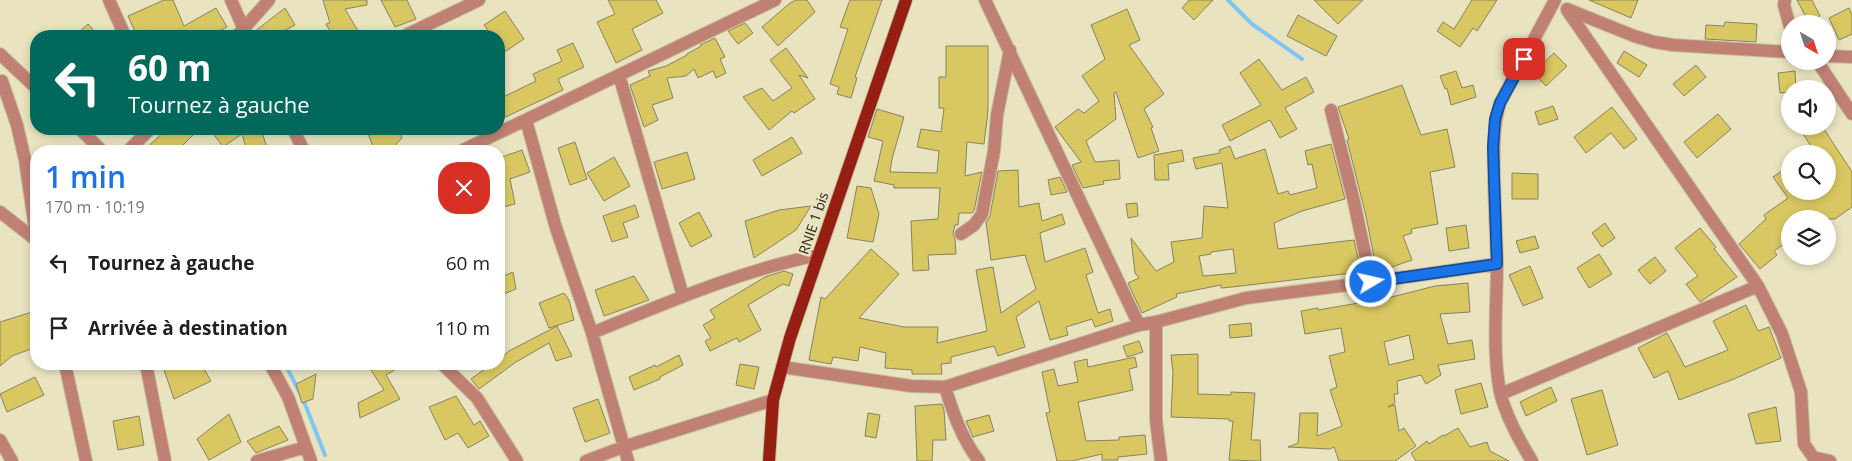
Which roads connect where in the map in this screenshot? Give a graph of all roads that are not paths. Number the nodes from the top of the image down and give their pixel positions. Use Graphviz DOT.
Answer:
graph roads {
  1 [pos="109,0"];
  2 [pos="231,0"];
  3 [pos="269,0"];
  4 [pos="479,0"];
  5 [pos="775,0"];
  6 [pos="906,0"];
  7 [pos="985,0"];
  8 [pos="1785,0"];
  9 [pos="1554,1"];
  10 [pos="1568,10"];
  11 [pos="1787,15"];
  12 [pos="122,30"];
  13 [pos="241,30"];
  14 [pos="245,30"];
  15 [pos="416,30"];
  16 [pos="1010,50"];
  17 [pos="1781,51"];
  18 [pos="0,54"];
  19 [pos="1836,56"];
  20 [pos="1852,57"];
  21 [pos="17,69"];
  22 [pos="1824,70"];
  23 [pos="619,75"];
  24 [pos="1,82"];
  25 [pos="30,82"];
  26 [pos="1331,110"];
  27 [pos="1852,114"];
  28 [pos="526,120"];
  29 [pos="505,130"];
  30 [pos="86,135"];
  31 [pos="144,135"];
  32 [pos="495,135"];
  33 [pos="96,145"];
  34 [pos="134,145"];
  35 [pos="474,145"];
  36 [pos="30,194"];
  37 [pos="0,212"];
  38 [pos="961,234"];
  39 [pos="30,235"];
  40 [pos="818,255"];
  41 [pos="1497,264"];
  42 [pos="1371,282"];
  43 [pos="1758,286"];
  44 [pos="683,296"];
  45 [pos="1156,322"];
  46 [pos="1139,325"];
  47 [pos="592,333"];
  48 [pos="782,367"];
  49 [pos="66,370"];
  50 [pos="147,370"];
  51 [pos="273,370"];
  52 [pos="448,370"];
  53 [pos="945,387"];
  54 [pos="1501,394"];
  55 [pos="773,400"];
  56 [pos="0,440"];
  57 [pos="306,446"];
  58 [pos="623,447"];
  59 [pos="1808,456"];
  60 [pos="12,461"];
  61 [pos="86,461"];
  62 [pos="165,461"];
  63 [pos="257,461"];
  64 [pos="311,461"];
  65 [pos="517,461"];
  66 [pos="586,461"];
  67 [pos="628,461"];
  68 [pos="769,461"];
  69 [pos="979,461"];
  70 [pos="1161,461"];
  71 [pos="1532,461"];
  72 [pos="1830,461"];
  1 -- 12 [label="street"];
  2 -- 13 [label="street"];
  3 -- 14 [label="street"];
  4 -- 15 [label="street"];
  5 -- 23 [label="street"];
  6 -- 40 [label="main road, RNIE 1 bis"];
  7 -- 16 [label="street"];
  8 -- 11 [label="street"];
  9 -- 10 [label="street"];
  9 -- 41 [label="street"];
  10 -- 17 [label="street"];
  10 -- 43 [label="street"];
  16 -- 38 [label="street"];
  16 -- 46 [label="street"];
  18 -- 21 [label="street"];
  19 -- 20 [label="street"];
  21 -- 24 [label="street"];
  21 -- 25 [label="street"];
  22 -- 27 [label="street"];
  23 -- 28 [label="street"];
  23 -- 44 [label="street"];
  24 -- 36 [label="street"];
  26 -- 42 [label="street"];
  28 -- 29 [label="street"];
  28 -- 47 [label="street"];
  30 -- 33 [label="street"];
  31 -- 34 [label="street"];
  32 -- 35 [label="street"];
  37 -- 39 [label="street"];
  40 -- 44 [label="street"];
  40 -- 48 [label="main road, RNIE 1 bis"];
  41 -- 42 [label="street"];
  41 -- 54 [label="street"];
  42 -- 45 [label="street"];
  43 -- 54 [label="street"];
  43 -- 59 [label="street"];
  44 -- 47 [label="street"];
  45 -- 46 [label="street"];
  45 -- 70 [label="street"];
  46 -- 53 [label="street"];
  47 -- 58 [label="street"];
  48 -- 53 [label="street"];
  48 -- 55 [label="main road, RNIE 1 bis"];
  49 -- 61 [label="street"];
  50 -- 62 [label="street"];
  51 -- 57 [label="street"];
  52 -- 65 [label="street"];
  53 -- 69 [label="street"];
  54 -- 71 [label="street"];
  55 -- 58 [label="street"];
  55 -- 68 [label="main road, RNIE 1 bis"];
  56 -- 60 [label="street"];
  57 -- 63 [label="street"];
  57 -- 64 [label="street"];
  58 -- 66 [label="street"];
  58 -- 67 [label="street"];
  59 -- 72 [label="street"];
}
